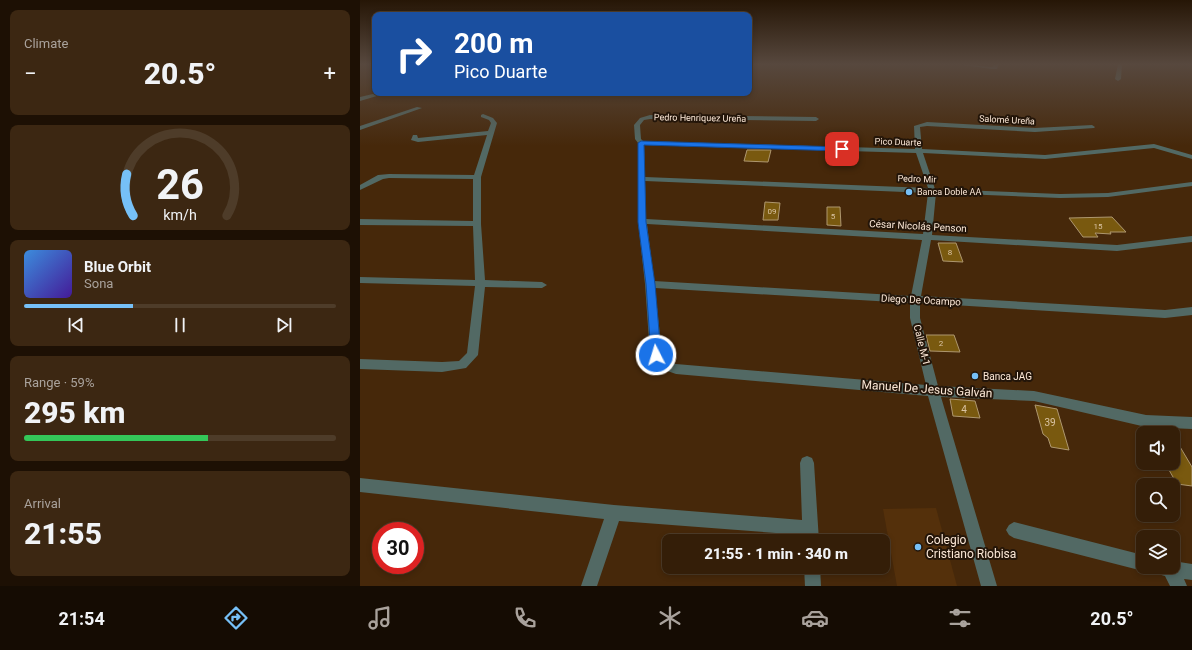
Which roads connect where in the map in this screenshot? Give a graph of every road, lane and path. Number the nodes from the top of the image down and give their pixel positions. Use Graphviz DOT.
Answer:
graph roads {
  1 [pos="372,96"];
  2 [pos="360,99"];
  3 [pos="419,108"];
  4 [pos="483,116"];
  5 [pos="816,119"];
  6 [pos="920,125"];
  7 [pos="1092,127"];
  8 [pos="360,128"];
  9 [pos="492,133"];
  10 [pos="415,136"];
  11 [pos="641,143"];
  12 [pos="919,151"];
  13 [pos="1192,157"];
  14 [pos="477,177"];
  15 [pos="640,179"];
  16 [pos="1192,184"];
  17 [pos="360,188"];
  18 [pos="932,190"];
  19 [pos="360,222"];
  20 [pos="642,222"];
  21 [pos="477,224"];
  22 [pos="927,237"];
  23 [pos="1192,239"];
  24 [pos="360,280"];
  25 [pos="480,283"];
  26 [pos="650,284"];
  27 [pos="542,285"];
  28 [pos="914,300"];
  29 [pos="1192,311"];
  30 [pos="360,364"];
  31 [pos="660,364"];
  32 [pos="933,391"];
  33 [pos="1192,423"];
  34 [pos="806,463"];
  35 [pos="360,484"];
  36 [pos="614,514"];
  37 [pos="1014,530"];
  38 [pos="810,534"];
  39 [pos="1136,561"];
  40 [pos="1180,570"];
  41 [pos="1192,572"];
  42 [pos="812,574"];
  43 [pos="1170,574"];
  44 [pos="589,586"];
  45 [pos="813,586"];
  46 [pos="990,586"];
  47 [pos="1179,586"];
  1 -- 2 [label="street"];
  3 -- 8 [label="street"];
  4 -- 9 [label="street"];
  5 -- 11 [label="street, Pedro Henriquez Ureña"];
  6 -- 7 [label="street, Salomé Ureña"];
  6 -- 12 [label="street, Calle M-1"];
  9 -- 10 [label="street"];
  9 -- 14 [label="street"];
  11 -- 12 [label="street, Pico Duarte"];
  11 -- 15 [label="street, Pedro Henriquez Ureña"];
  12 -- 13 [label="street, Pico Duarte"];
  12 -- 18 [label="street, Calle M-1"];
  14 -- 17 [label="street"];
  14 -- 21 [label="street"];
  15 -- 18 [label="street, Pedro Mir"];
  15 -- 20 [label="street, Pedro Henriquez Ureña"];
  16 -- 18 [label="street, Pedro Mir"];
  18 -- 22 [label="street, Calle M-1"];
  19 -- 21 [label="street"];
  20 -- 22 [label="street, César Nicolás Penson"];
  20 -- 26 [label="street, Pedro Henriquez Ureña"];
  21 -- 25 [label="street"];
  22 -- 23 [label="street, César Nicolás Penson"];
  22 -- 28 [label="street, Calle M-1"];
  24 -- 25 [label="street"];
  25 -- 27 [label="street"];
  25 -- 30 [label="street"];
  26 -- 28 [label="street, Diego De Ocampo"];
  26 -- 31 [label="street, Pedro Henriquez Ureña"];
  28 -- 29 [label="street, Diego De Ocampo"];
  28 -- 32 [label="street, Calle M-1"];
  31 -- 32 [label="street, Manuel De Jesus Galván"];
  32 -- 33 [label="street, Manuel De Jesus Galván"];
  32 -- 46 [label="street, Calle M-1"];
  34 -- 38 [label="street"];
  35 -- 36 [label="street"];
  36 -- 38 [label="street"];
  36 -- 44 [label="street"];
  37 -- 39 [label="street"];
  40 -- 41 [label="street"];
  42 -- 45 [label="street"];
  43 -- 47 [label="street"];
}
